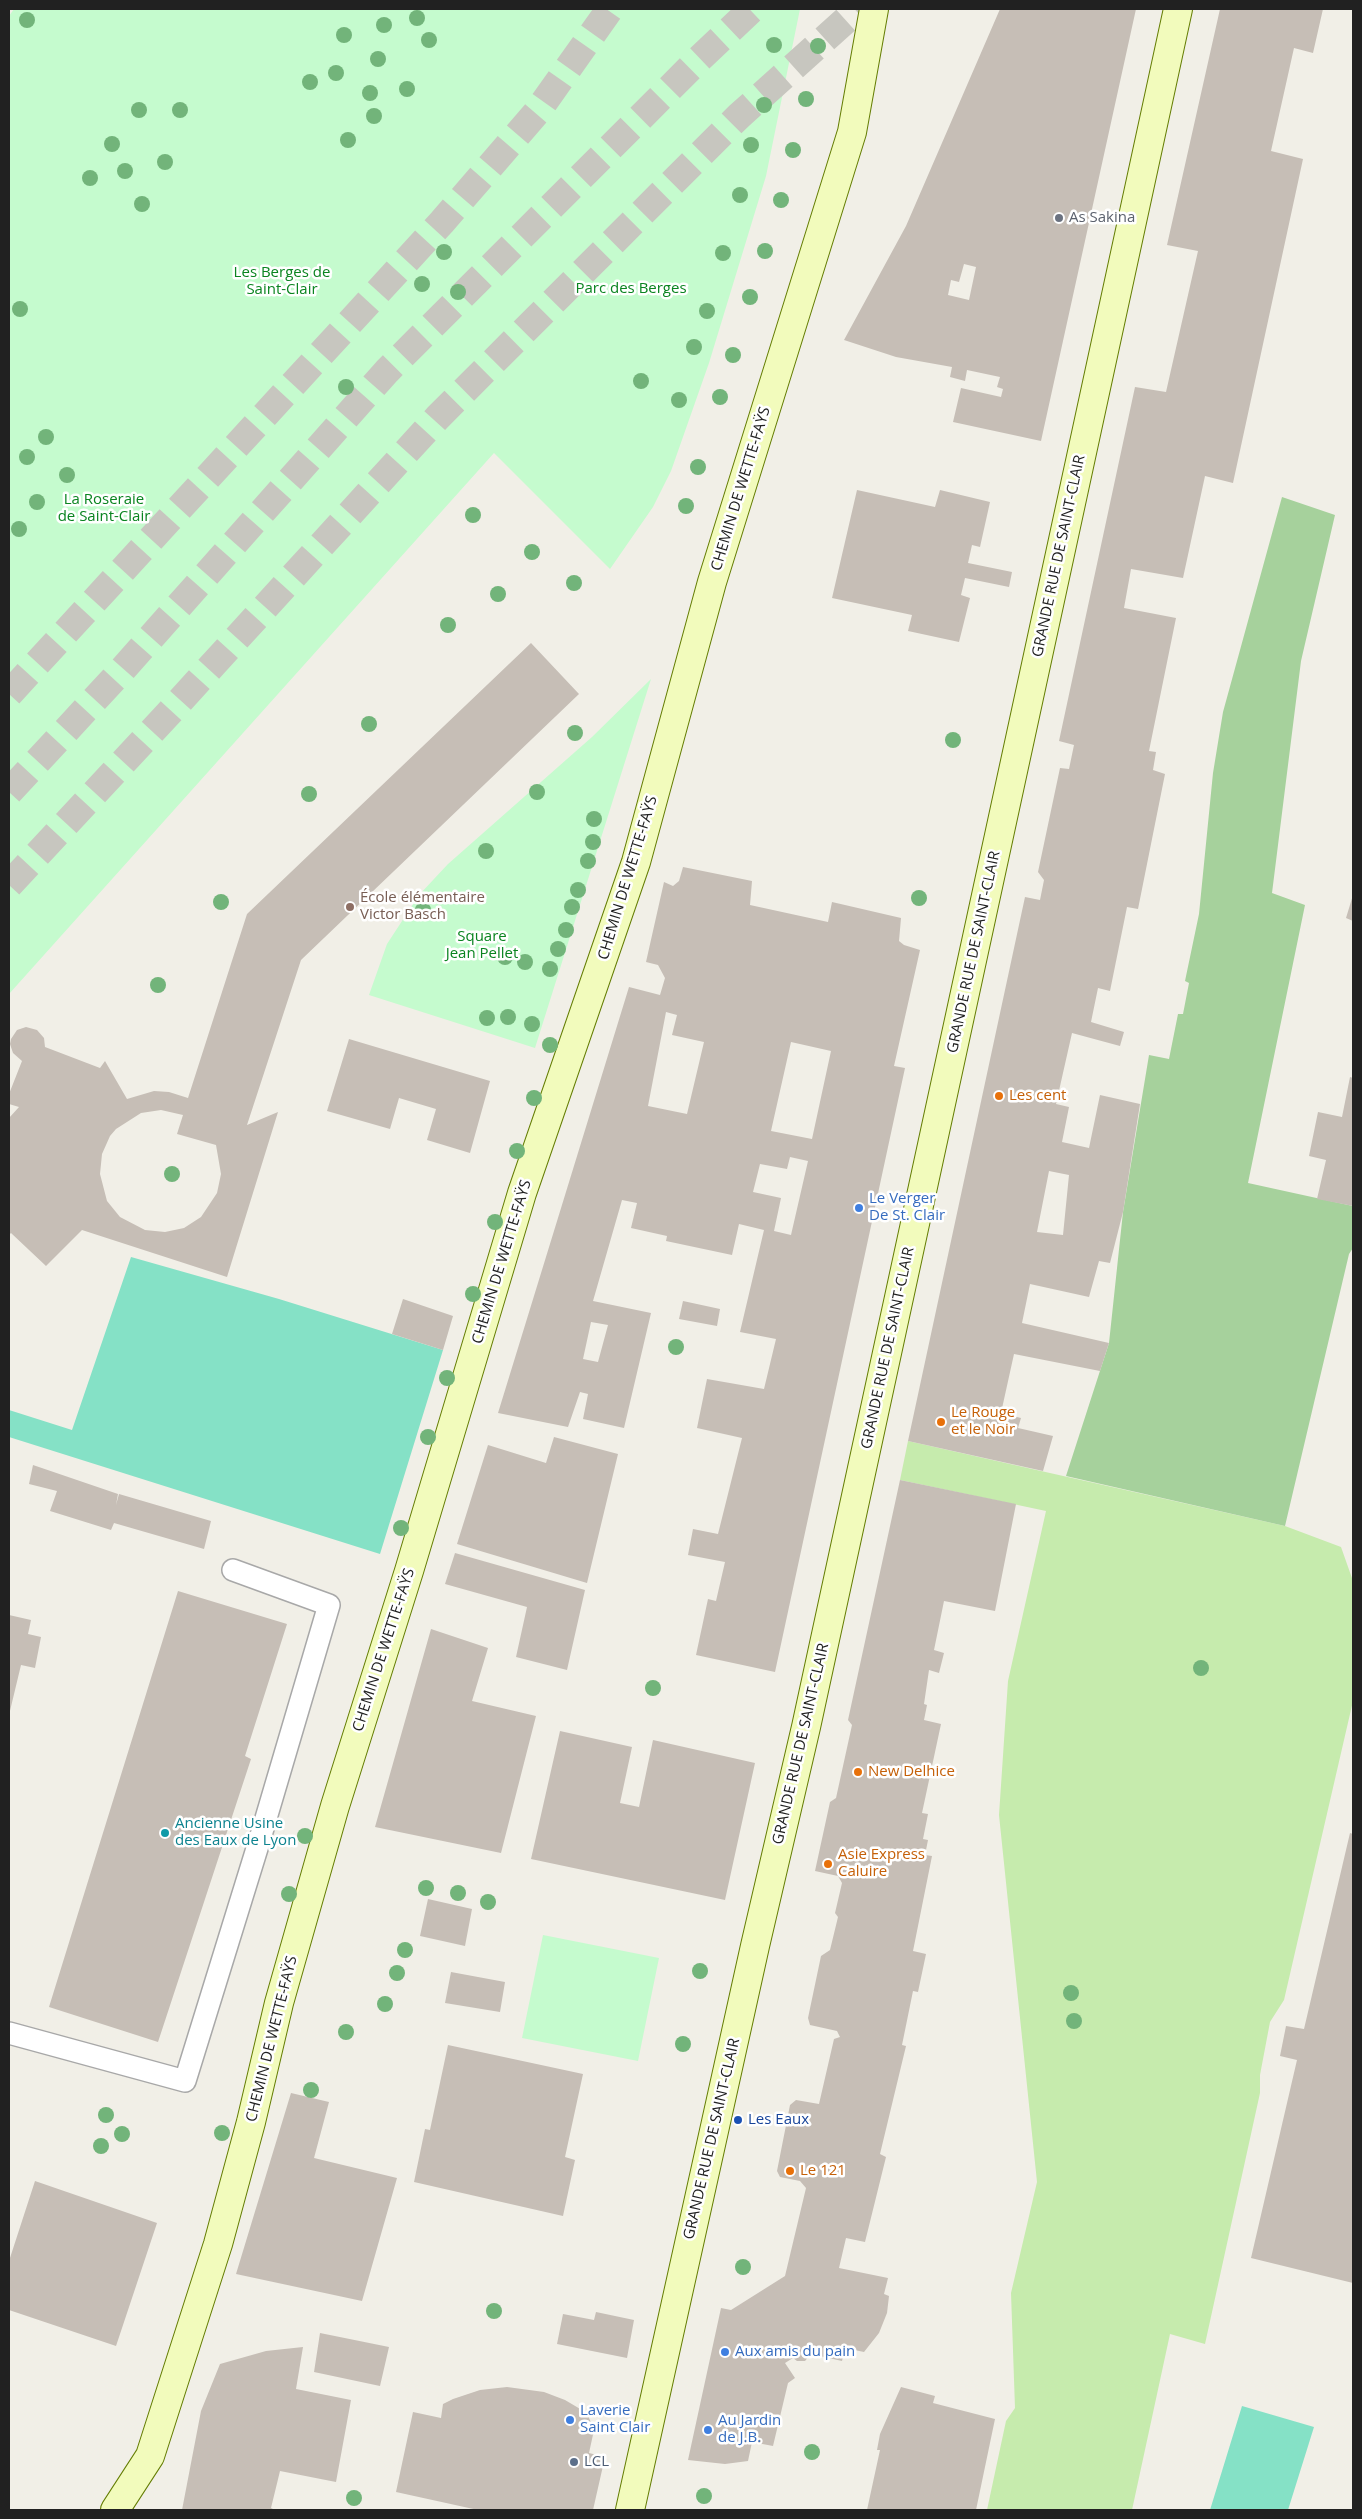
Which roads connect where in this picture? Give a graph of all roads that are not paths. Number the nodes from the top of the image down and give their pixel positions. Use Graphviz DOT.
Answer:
graph roads {
  1 [pos="874,9"];
  2 [pos="1178,9"];
  3 [pos="233,1570"];
  4 [pos="9,2034"];
  5 [pos="115,2510"];
  6 [pos="630,2510"];
  1 -- 5 [label="main road, CHEMIN DE WETTE-FAŸS"];
  2 -- 6 [label="main road, GRANDE RUE DE SAINT-CLAIR"];
  3 -- 4 [label="lane"];
}
